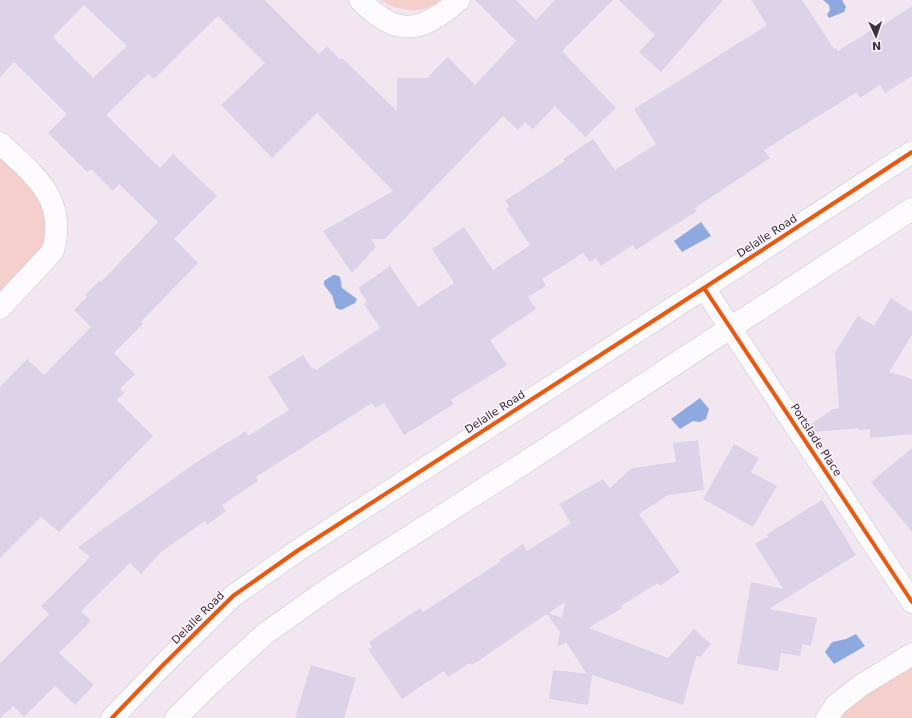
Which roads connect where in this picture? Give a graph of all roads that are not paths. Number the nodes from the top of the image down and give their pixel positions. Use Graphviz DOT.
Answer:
graph roads {
  1 [pos="360,0"];
  2 [pos="459,0"];
  3 [pos="0,143"];
  4 [pos="912,152"];
  5 [pos="912,209"];
  6 [pos="704,288"];
  7 [pos="0,308"];
  8 [pos="731,328"];
  9 [pos="912,602"];
  10 [pos="912,654"];
  11 [pos="112,718"];
  12 [pos="176,718"];
  13 [pos="827,718"];
  1 -- 2 [label="street"];
  3 -- 7 [label="street"];
  4 -- 6 [label="street, Delalle Road"];
  5 -- 8 [label="street"];
  6 -- 8 [label="street, Portslade Place"];
  6 -- 11 [label="street, Delalle Road"];
  8 -- 9 [label="street, Portslade Place"];
  8 -- 12 [label="street"];
  10 -- 13 [label="street"];
}
